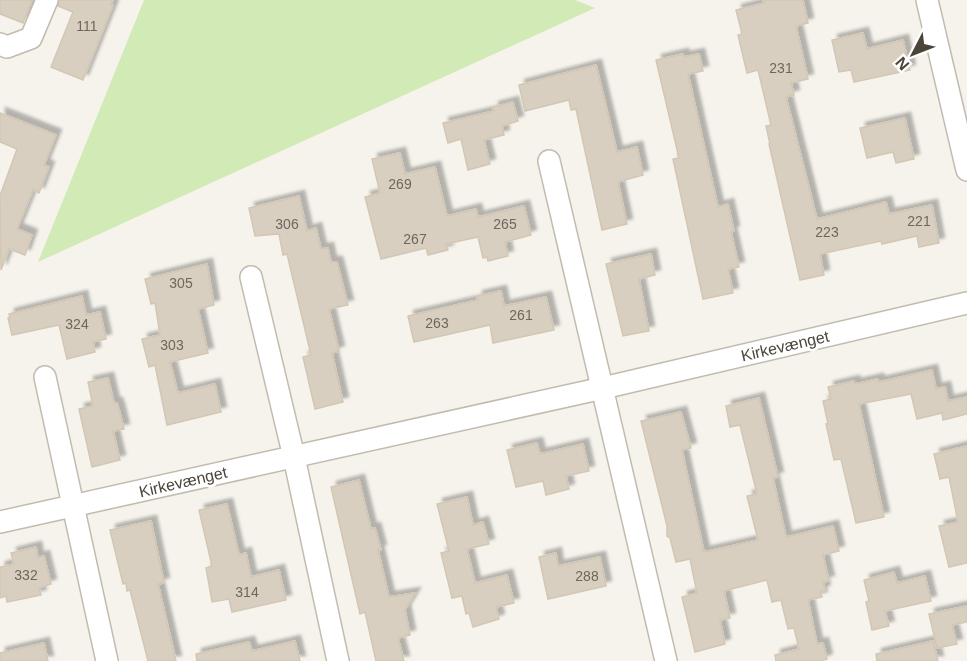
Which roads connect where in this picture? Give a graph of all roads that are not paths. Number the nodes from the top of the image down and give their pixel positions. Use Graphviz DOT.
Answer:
graph roads {
  1 [pos="47,0"];
  2 [pos="927,0"];
  3 [pos="0,44"];
  4 [pos="549,161"];
  5 [pos="967,170"];
  6 [pos="251,277"];
  7 [pos="967,303"];
  8 [pos="45,377"];
  9 [pos="603,388"];
  10 [pos="294,457"];
  11 [pos="72,507"];
  12 [pos="0,522"];
  13 [pos="107,661"];
  14 [pos="338,661"];
  15 [pos="666,661"];
  1 -- 3 [label="street"];
  2 -- 5 [label="street"];
  4 -- 9 [label="street"];
  6 -- 10 [label="street"];
  7 -- 9 [label="street, Kirkevænget"];
  8 -- 11 [label="street"];
  9 -- 10 [label="street, Kirkevænget"];
  9 -- 15 [label="street"];
  10 -- 11 [label="street, Kirkevænget"];
  10 -- 14 [label="street"];
  11 -- 12 [label="street, Kirkevænget"];
  11 -- 13 [label="street"];
}
